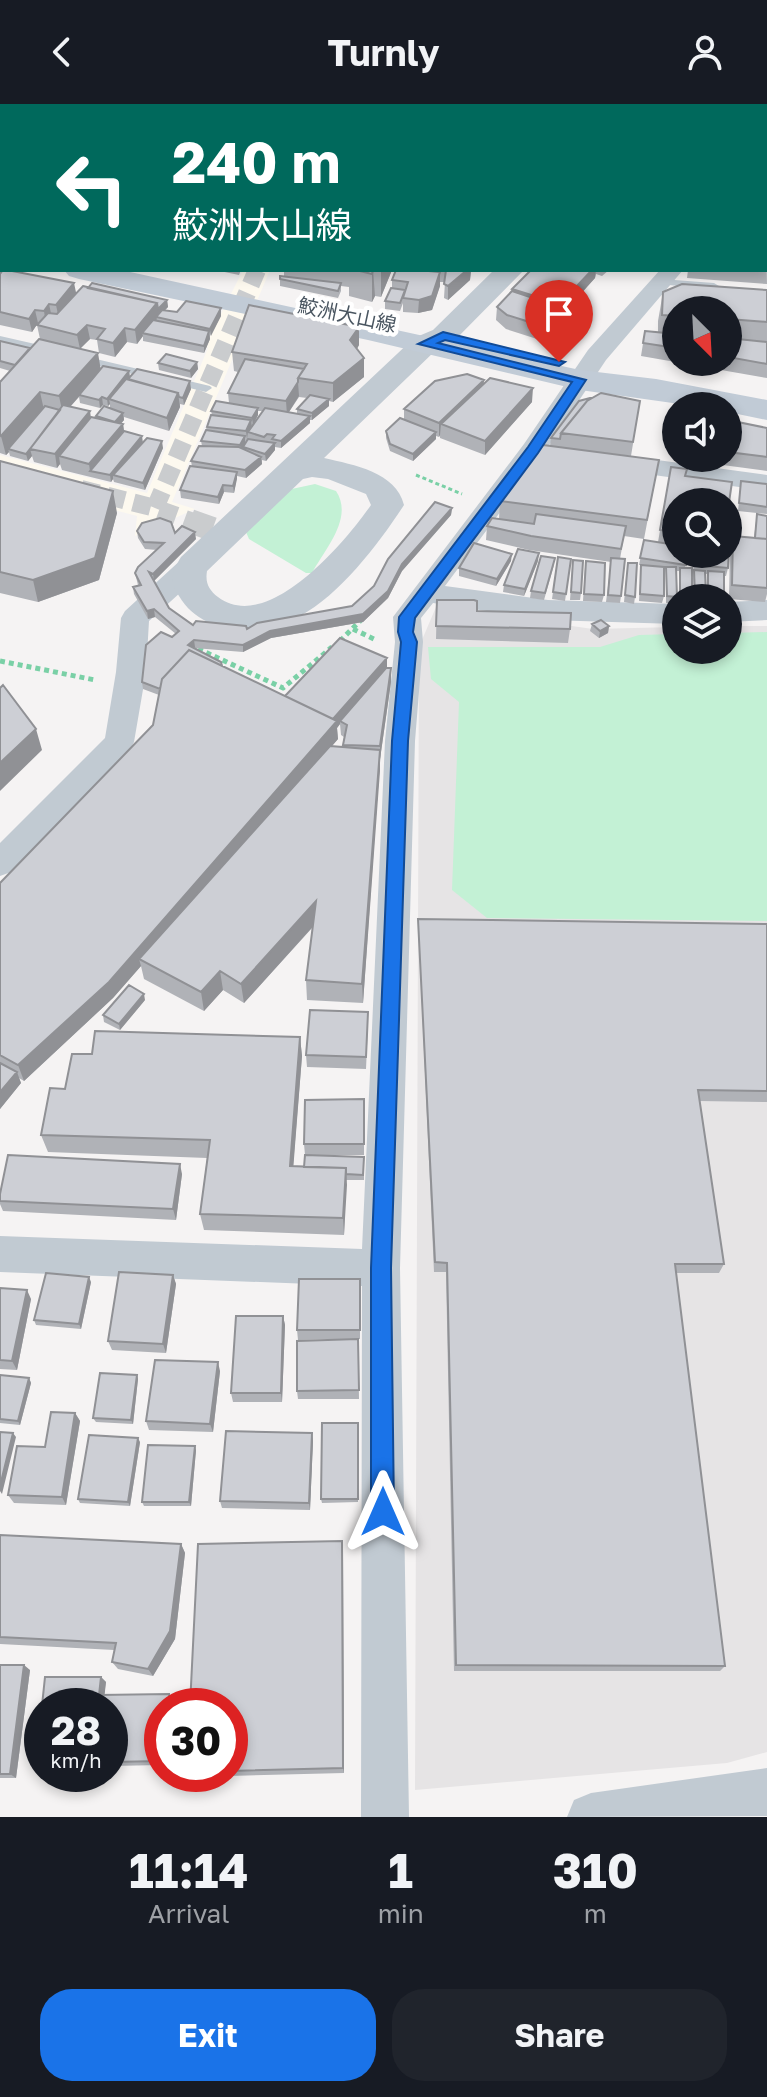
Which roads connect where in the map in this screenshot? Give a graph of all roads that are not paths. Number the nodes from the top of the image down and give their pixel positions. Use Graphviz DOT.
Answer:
graph roads {
  1 [pos="89,272"];
  2 [pos="138,272"];
  3 [pos="508,272"];
  4 [pos="667,276"];
  5 [pos="722,287"];
  6 [pos="0,339"];
  7 [pos="438,343"];
  8 [pos="583,374"];
  9 [pos="206,388"];
  10 [pos="767,410"];
  11 [pos="533,450"];
  12 [pos="564,455"];
  13 [pos="596,459"];
  14 [pos="290,472"];
  15 [pos="346,475"];
  16 [pos="767,483"];
  17 [pos="193,565"];
  18 [pos="428,593"];
  19 [pos="767,610"];
  20 [pos="742,611"];
  21 [pos="662,614"];
  22 [pos="0,863"];
  23 [pos="0,1254"];
  24 [pos="381,1268"];
  25 [pos="767,1792"];
  26 [pos="385,1817"];
  27 [pos="591,1817"];
  1 -- 7 [label="main road, 鮫洲大山線"];
  2 -- 7 [label="main road, 鮫洲大山線"];
  3 -- 7 [label="street"];
  4 -- 5 [label="lane"];
  4 -- 8 [label="street"];
  6 -- 9 [label="lane"];
  7 -- 8 [label="main road, 鮫洲大山線"];
  7 -- 14 [label="street"];
  7 -- 15 [label="street"];
  8 -- 10 [label="main road, 鮫洲大山線"];
  8 -- 11 [label="street"];
  11 -- 12 [label="street"];
  11 -- 18 [label="street"];
  13 -- 16 [label="street"];
  14 -- 15 [label="street"];
  14 -- 17 [label="street"];
  15 -- 17 [label="street"];
  17 -- 22 [label="street"];
  18 -- 21 [label="street"];
  18 -- 24 [label="street"];
  19 -- 20 [label="street"];
  23 -- 24 [label="street"];
  24 -- 26 [label="street"];
  25 -- 27 [label="street"];
}
